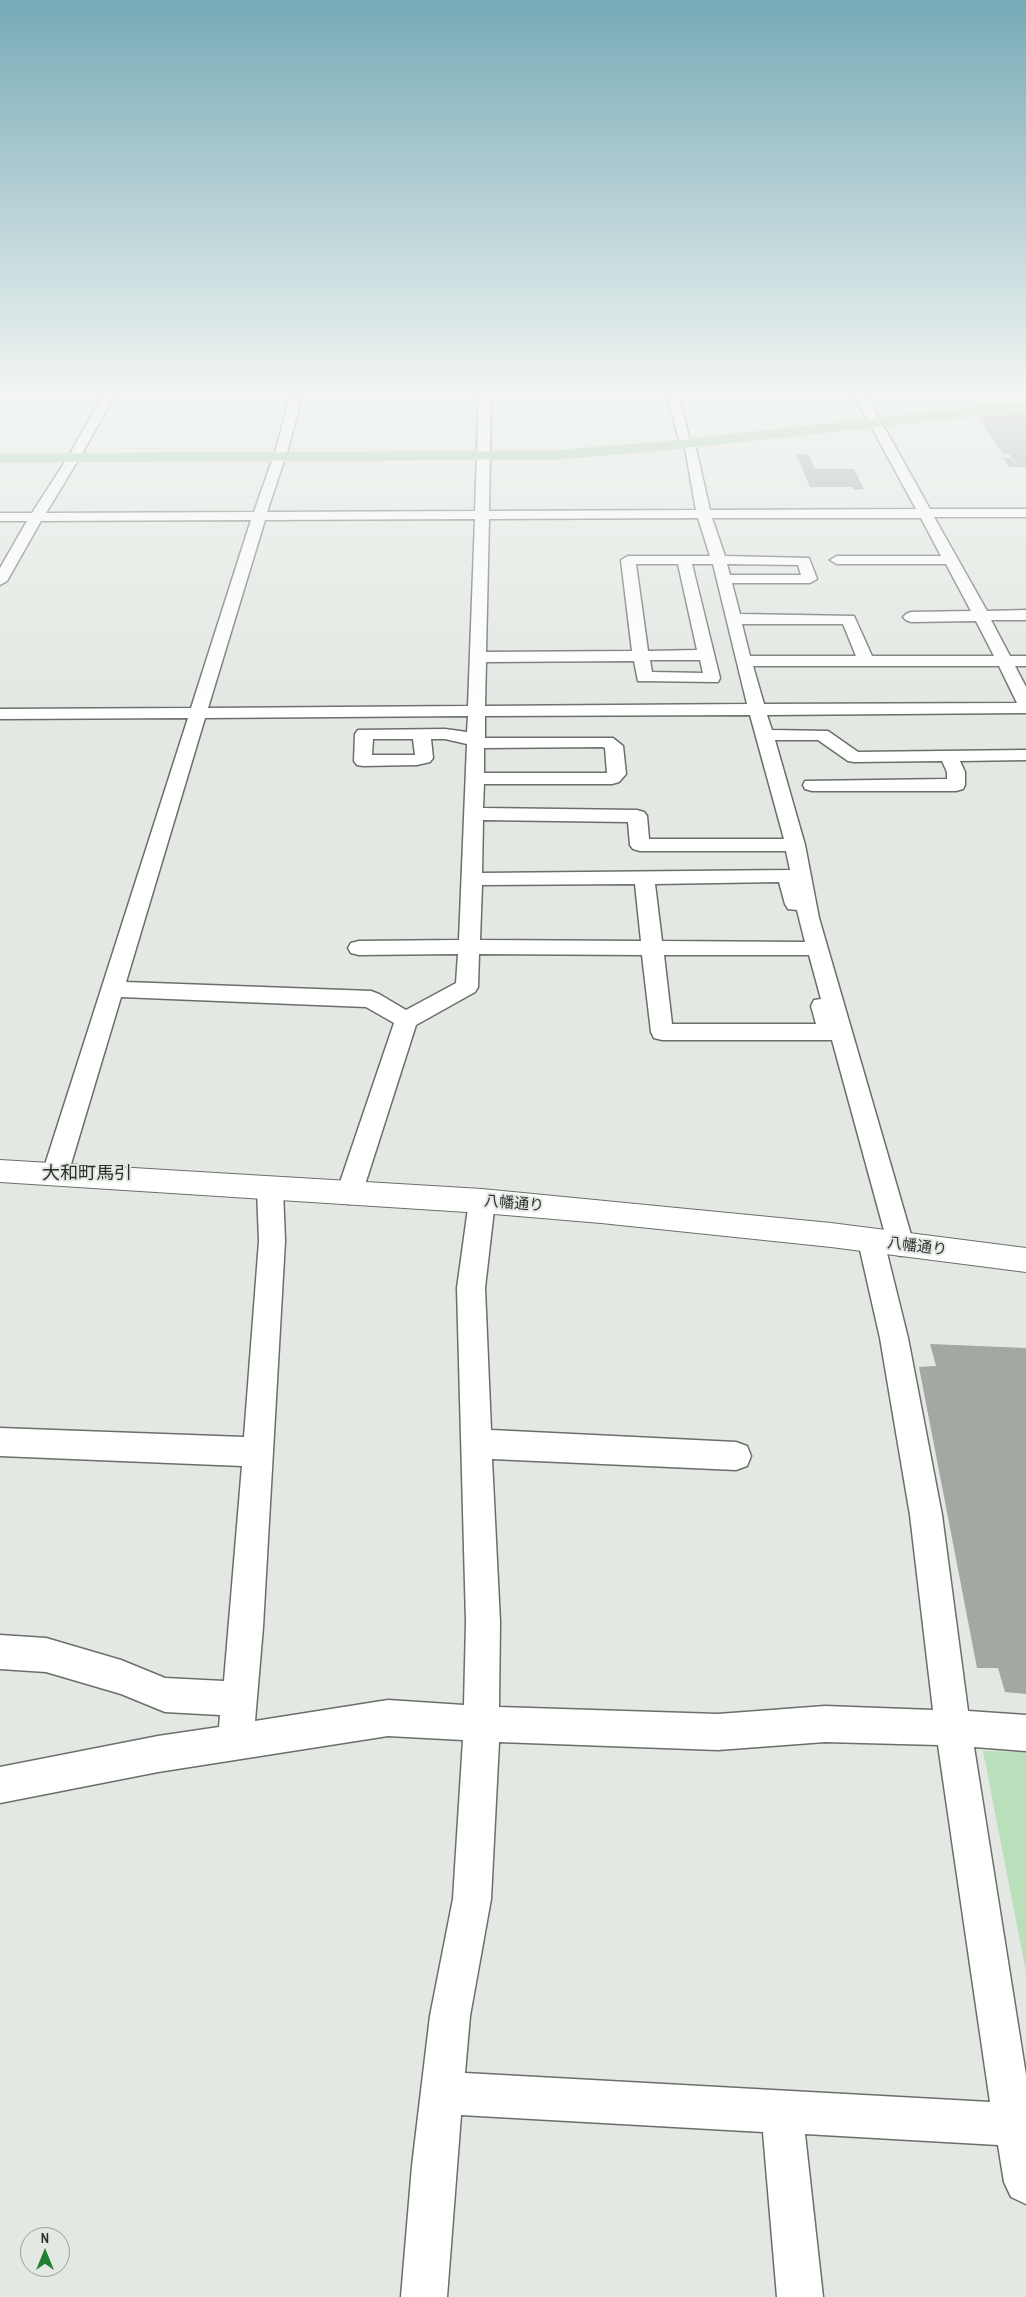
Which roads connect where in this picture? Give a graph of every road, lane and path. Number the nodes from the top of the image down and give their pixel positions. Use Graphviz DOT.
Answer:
graph roads {
  1 [pos="47,500"];
  2 [pos="264,500"];
  3 [pos="481,500"];
  4 [pos="700,500"];
  5 [pos="917,500"];
  6 [pos="925,514"];
  7 [pos="1026,514"];
  8 [pos="480,515"];
  9 [pos="704,515"];
  10 [pos="258,516"];
  11 [pos="0,517"];
  12 [pos="36,517"];
  13 [pos="684,560"];
  14 [pos="719,560"];
  15 [pos="837,560"];
  16 [pos="950,560"];
  17 [pos="723,579"];
  18 [pos="0,581"];
  19 [pos="981,615"];
  20 [pos="1026,615"];
  21 [pos="911,617"];
  22 [pos="733,619"];
  23 [pos="640,655"];
  24 [pos="707,655"];
  25 [pos="477,657"];
  26 [pos="744,661"];
  27 [pos="1006,661"];
  28 [pos="1026,661"];
  29 [pos="866,662"];
  30 [pos="1026,703"];
  31 [pos="369,704"];
  32 [pos="476,707"];
  33 [pos="1026,708"];
  34 [pos="758,709"];
  35 [pos="198,713"];
  36 [pos="0,714"];
  37 [pos="421,734"];
  38 [pos="765,734"];
  39 [pos="475,741"];
  40 [pos="1026,755"];
  41 [pos="949,757"];
  42 [pos="474,779"];
  43 [pos="812,785"];
  44 [pos="473,814"];
  45 [pos="795,844"];
  46 [pos="644,877"];
  47 [pos="472,879"];
  48 [pos="469,947"];
  49 [pos="359,948"];
  50 [pos="653,948"];
  51 [pos="806,949"];
  52 [pos="112,988"];
  53 [pos="406,1020"];
  54 [pos="0,1171"];
  55 [pos="54,1174"];
  56 [pos="270,1189"];
  57 [pos="349,1194"];
  58 [pos="482,1201"];
  59 [pos="886,1243"];
  60 [pos="1026,1260"];
  61 [pos="0,1442"];
  62 [pos="475,1444"];
  63 [pos="257,1452"];
  64 [pos="736,1456"];
  65 [pos="0,1652"];
  66 [pos="239,1699"];
  67 [pos="481,1724"];
  68 [pos="953,1728"];
  69 [pos="1026,1733"];
  70 [pos="235,1742"];
  71 [pos="0,1785"];
  72 [pos="442,2093"];
  73 [pos="782,2112"];
  74 [pos="1015,2125"];
  75 [pos="1026,2182"];
  76 [pos="424,2297"];
  77 [pos="800,2297"];
  1 -- 12 [label="street"];
  2 -- 10 [label="street"];
  3 -- 8 [label="street"];
  4 -- 9 [label="street"];
  5 -- 6 [label="street"];
  6 -- 7 [label="street"];
  6 -- 9 [label="street"];
  6 -- 16 [label="street"];
  8 -- 9 [label="street"];
  8 -- 10 [label="street"];
  8 -- 25 [label="street"];
  9 -- 14 [label="street"];
  10 -- 12 [label="street"];
  10 -- 35 [label="street"];
  11 -- 12 [label="street"];
  12 -- 18 [label="street"];
  13 -- 14 [label="street"];
  13 -- 23 [label="street"];
  13 -- 24 [label="street"];
  14 -- 17 [label="street"];
  14 -- 17 [label="street"];
  15 -- 16 [label="street"];
  16 -- 19 [label="street"];
  17 -- 22 [label="street"];
  19 -- 20 [label="street"];
  19 -- 21 [label="street"];
  19 -- 27 [label="street"];
  22 -- 26 [label="street"];
  22 -- 29 [label="street"];
  23 -- 24 [label="street"];
  23 -- 24 [label="street"];
  23 -- 25 [label="street"];
  25 -- 32 [label="street"];
  26 -- 29 [label="street"];
  26 -- 34 [label="street"];
  27 -- 28 [label="street"];
  27 -- 29 [label="street"];
  27 -- 30 [label="street"];
  31 -- 32 [label="street"];
  32 -- 34 [label="street"];
  32 -- 35 [label="street"];
  32 -- 39 [label="street"];
  33 -- 34 [label="street"];
  34 -- 38 [label="street"];
  35 -- 36 [label="street"];
  35 -- 52 [label="street"];
  37 -- 39 [label="street"];
  38 -- 41 [label="street"];
  38 -- 45 [label="street"];
  39 -- 42 [label="street"];
  39 -- 42 [label="street"];
  40 -- 41 [label="street"];
  41 -- 43 [label="street"];
  42 -- 44 [label="street"];
  44 -- 45 [label="street"];
  44 -- 47 [label="street"];
  45 -- 59 [label="street"];
  46 -- 47 [label="street"];
  46 -- 50 [label="street"];
  46 -- 51 [label="street"];
  47 -- 48 [label="street"];
  48 -- 49 [label="street"];
  48 -- 50 [label="street"];
  48 -- 53 [label="street"];
  50 -- 51 [label="street"];
  50 -- 51 [label="street"];
  52 -- 53 [label="street"];
  52 -- 55 [label="street"];
  53 -- 57 [label="street"];
  54 -- 55 [label="street, 八幡通り"];
  55 -- 56 [label="street, 八幡通り"];
  56 -- 57 [label="street, 八幡通り"];
  56 -- 63 [label="street"];
  57 -- 58 [label="street, 八幡通り"];
  58 -- 59 [label="street, 八幡通り"];
  58 -- 62 [label="street"];
  59 -- 60 [label="street, 八幡通り"];
  59 -- 68 [label="street"];
  61 -- 63 [label="street"];
  62 -- 64 [label="street"];
  62 -- 67 [label="street"];
  63 -- 66 [label="street"];
  65 -- 66 [label="street"];
  66 -- 70 [label="street"];
  67 -- 68 [label="street"];
  67 -- 70 [label="street"];
  67 -- 72 [label="street"];
  68 -- 69 [label="street"];
  68 -- 74 [label="street"];
  70 -- 71 [label="street"];
  72 -- 73 [label="street"];
  72 -- 76 [label="street"];
  73 -- 74 [label="street"];
  73 -- 77 [label="street"];
  74 -- 75 [label="street"];
}
